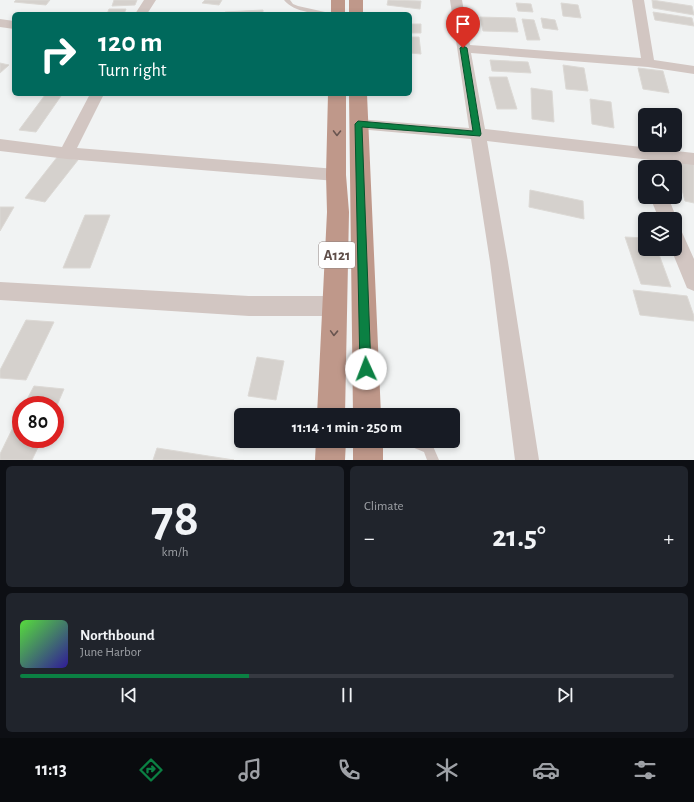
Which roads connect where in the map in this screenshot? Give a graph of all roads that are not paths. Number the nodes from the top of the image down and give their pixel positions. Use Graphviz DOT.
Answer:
graph roads {
  1 [pos="150,0"];
  2 [pos="287,0"];
  3 [pos="338,0"];
  4 [pos="356,0"];
  5 [pos="456,0"];
  6 [pos="638,0"];
  7 [pos="142,12"];
  8 [pos="321,12"];
  9 [pos="338,12"];
  10 [pos="356,12"];
  11 [pos="0,23"];
  12 [pos="12,25"];
  13 [pos="463,48"];
  14 [pos="648,63"];
  15 [pos="694,70"];
  16 [pos="97,96"];
  17 [pos="337,96"];
  18 [pos="358,96"];
  19 [pos="358,124"];
  20 [pos="477,134"];
  21 [pos="0,145"];
  22 [pos="67,152"];
  23 [pos="694,159"];
  24 [pos="643,160"];
  25 [pos="336,175"];
  26 [pos="682,253"];
  27 [pos="694,282"];
  28 [pos="0,290"];
  29 [pos="335,306"];
  30 [pos="332,408"];
  31 [pos="367,408"];
  32 [pos="330,448"];
  33 [pos="368,448"];
  34 [pos="428,448"];
  35 [pos="330,460"];
  36 [pos="368,460"];
  37 [pos="433,460"];
  38 [pos="527,460"];
  1 -- 7 [label="street"];
  2 -- 8 [label="lane"];
  3 -- 9 [label="highway"];
  4 -- 10 [label="highway"];
  5 -- 13 [label="street"];
  6 -- 14 [label="street"];
  11 -- 12 [label="street"];
  13 -- 14 [label="street"];
  13 -- 20 [label="street"];
  14 -- 15 [label="street"];
  16 -- 22 [label="street"];
  17 -- 25 [label="highway, A121, one-way"];
  18 -- 19 [label="highway, A121"];
  19 -- 20 [label="street"];
  19 -- 31 [label="highway, A121"];
  20 -- 24 [label="street"];
  20 -- 38 [label="street"];
  21 -- 22 [label="street"];
  22 -- 25 [label="street"];
  23 -- 24 [label="street"];
  25 -- 29 [label="highway, A121"];
  26 -- 27 [label="street"];
  28 -- 29 [label="street"];
  29 -- 30 [label="highway, A121, one-way"];
  32 -- 35 [label="highway"];
  33 -- 36 [label="highway"];
  34 -- 37 [label="lane"];
}
